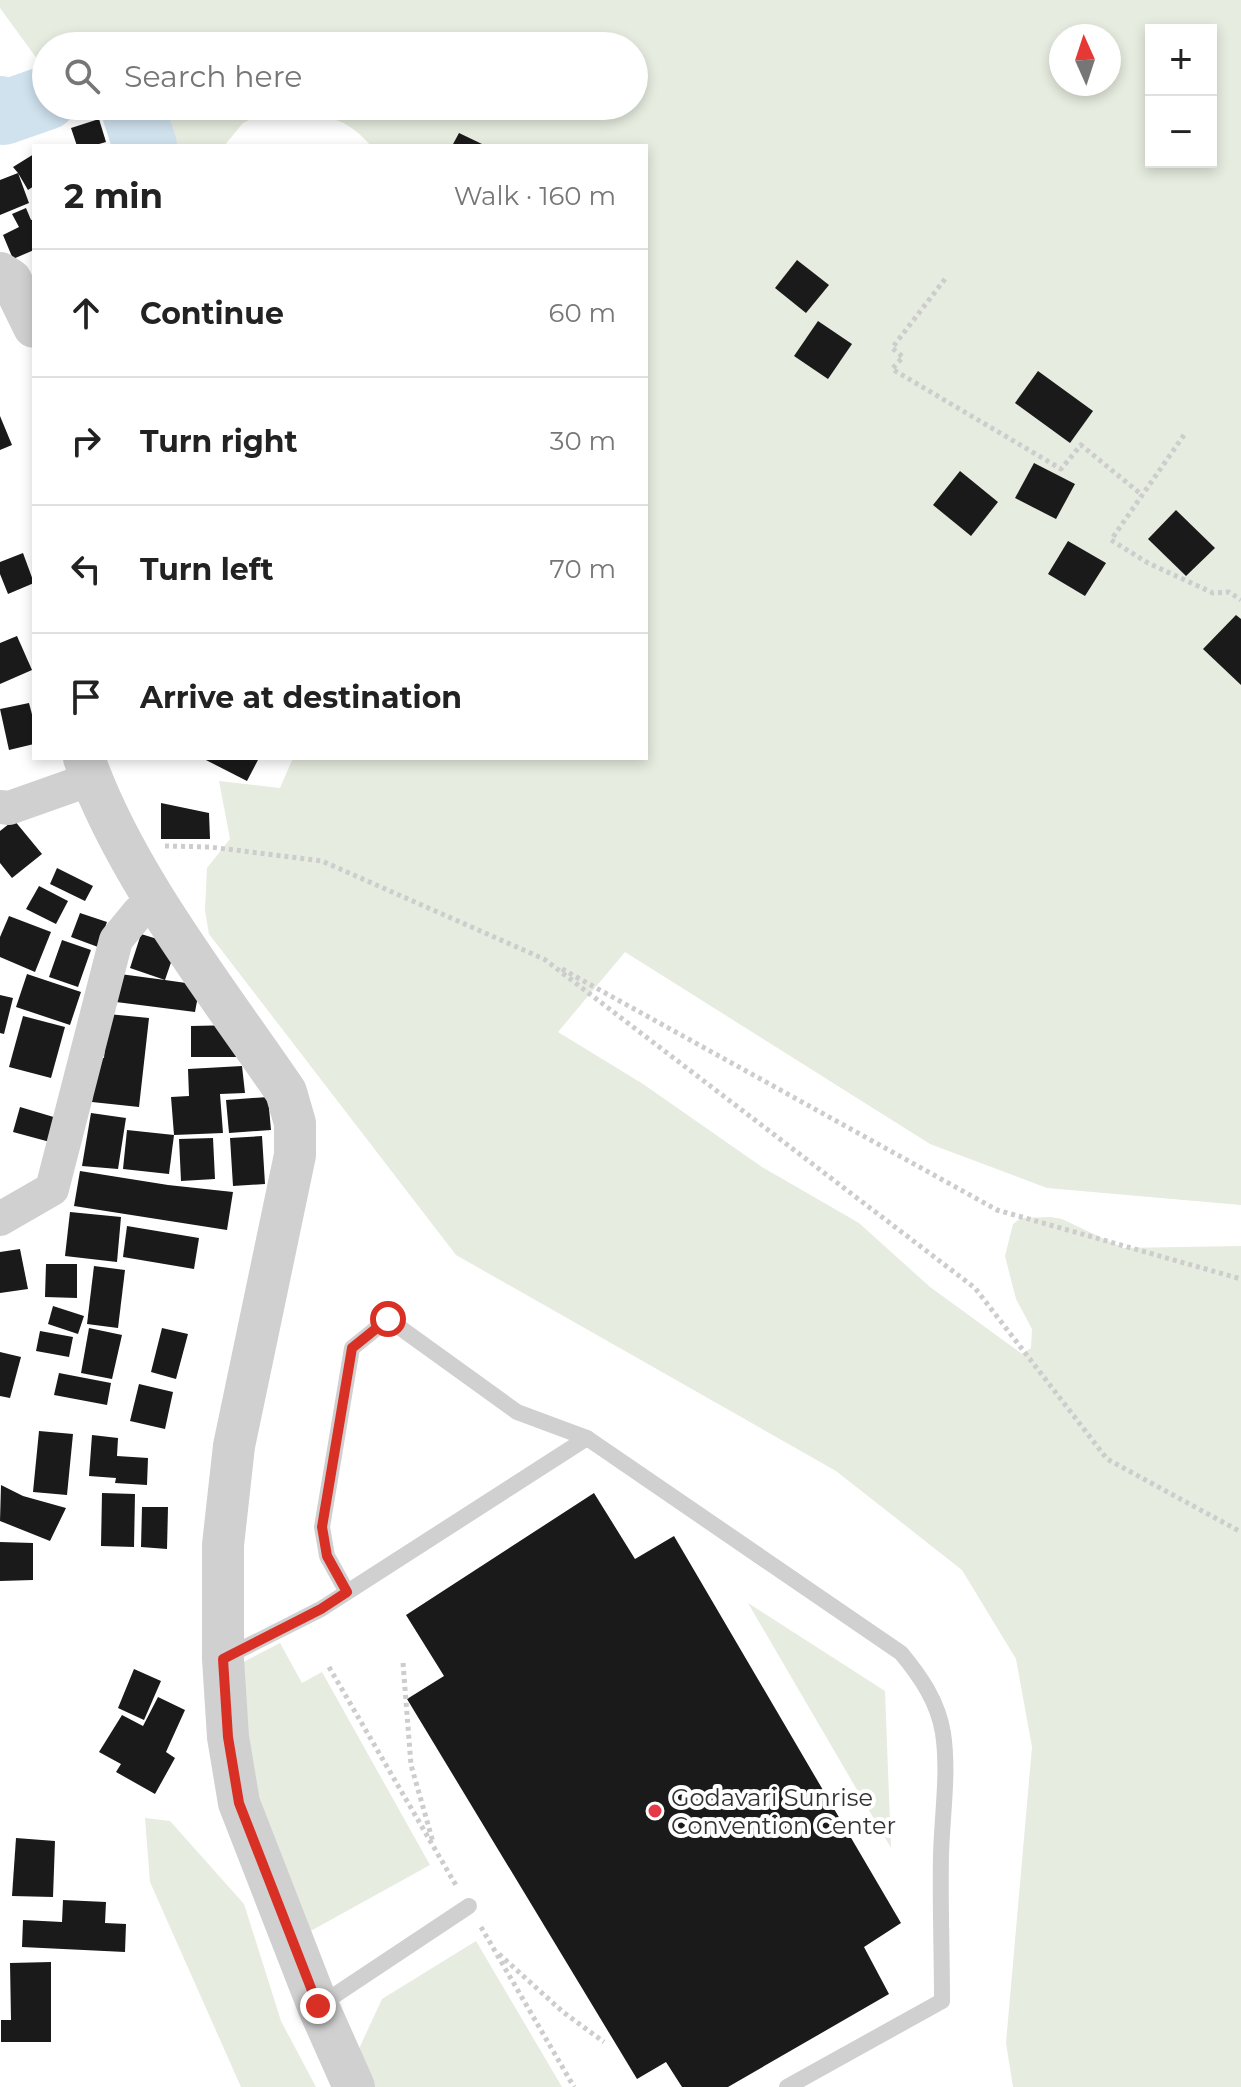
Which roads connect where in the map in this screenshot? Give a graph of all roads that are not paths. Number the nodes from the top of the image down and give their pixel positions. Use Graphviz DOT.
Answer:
graph roads {
  1 [pos="0,273"];
  2 [pos="32,323"];
  3 [pos="88,769"];
  4 [pos="0,807"];
  5 [pos="157,901"];
  6 [pos="0,1219"];
  7 [pos="587,1438"];
  8 [pos="347,1592"];
  9 [pos="223,1659"];
  10 [pos="469,1906"];
  11 [pos="318,2006"];
  12 [pos="354,2087"];
  13 [pos="787,2087"];
  1 -- 2 [label="street"];
  3 -- 4 [label="street"];
  3 -- 5 [label="street"];
  5 -- 6 [label="street"];
  5 -- 9 [label="street"];
  7 -- 8 [label="lane"];
  7 -- 8 [label="lane"];
  7 -- 13 [label="lane"];
  8 -- 9 [label="lane"];
  9 -- 11 [label="street"];
  10 -- 11 [label="lane"];
  11 -- 12 [label="street"];
}
